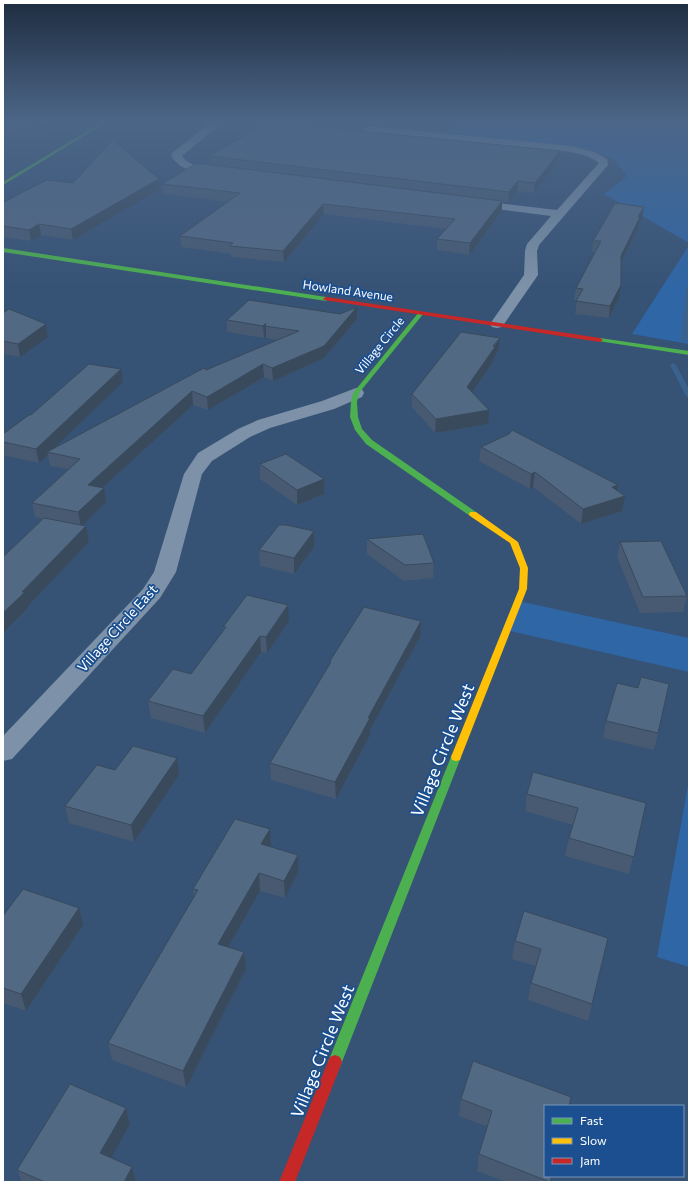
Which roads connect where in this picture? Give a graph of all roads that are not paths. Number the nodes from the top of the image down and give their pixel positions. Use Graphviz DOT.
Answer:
graph roads {
  1 [pos="14,177"];
  2 [pos="592,177"];
  3 [pos="3,184"];
  4 [pos="458,202"];
  5 [pos="560,214"];
  6 [pos="3,250"];
  7 [pos="421,312"];
  8 [pos="497,324"];
  9 [pos="689,353"];
  10 [pos="356,393"];
  11 [pos="3,752"];
  12 [pos="287,1182"];
  1 -- 3 [label="street"];
  2 -- 5 [label="street"];
  4 -- 5 [label="street"];
  5 -- 8 [label="street"];
  6 -- 7 [label="street, Howland Avenue"];
  7 -- 8 [label="street, Howland Avenue"];
  7 -- 10 [label="street, Village Circle"];
  8 -- 9 [label="street, Howland Avenue"];
  10 -- 11 [label="street, Village Circle East"];
  10 -- 12 [label="street, Village Circle West"];
}
